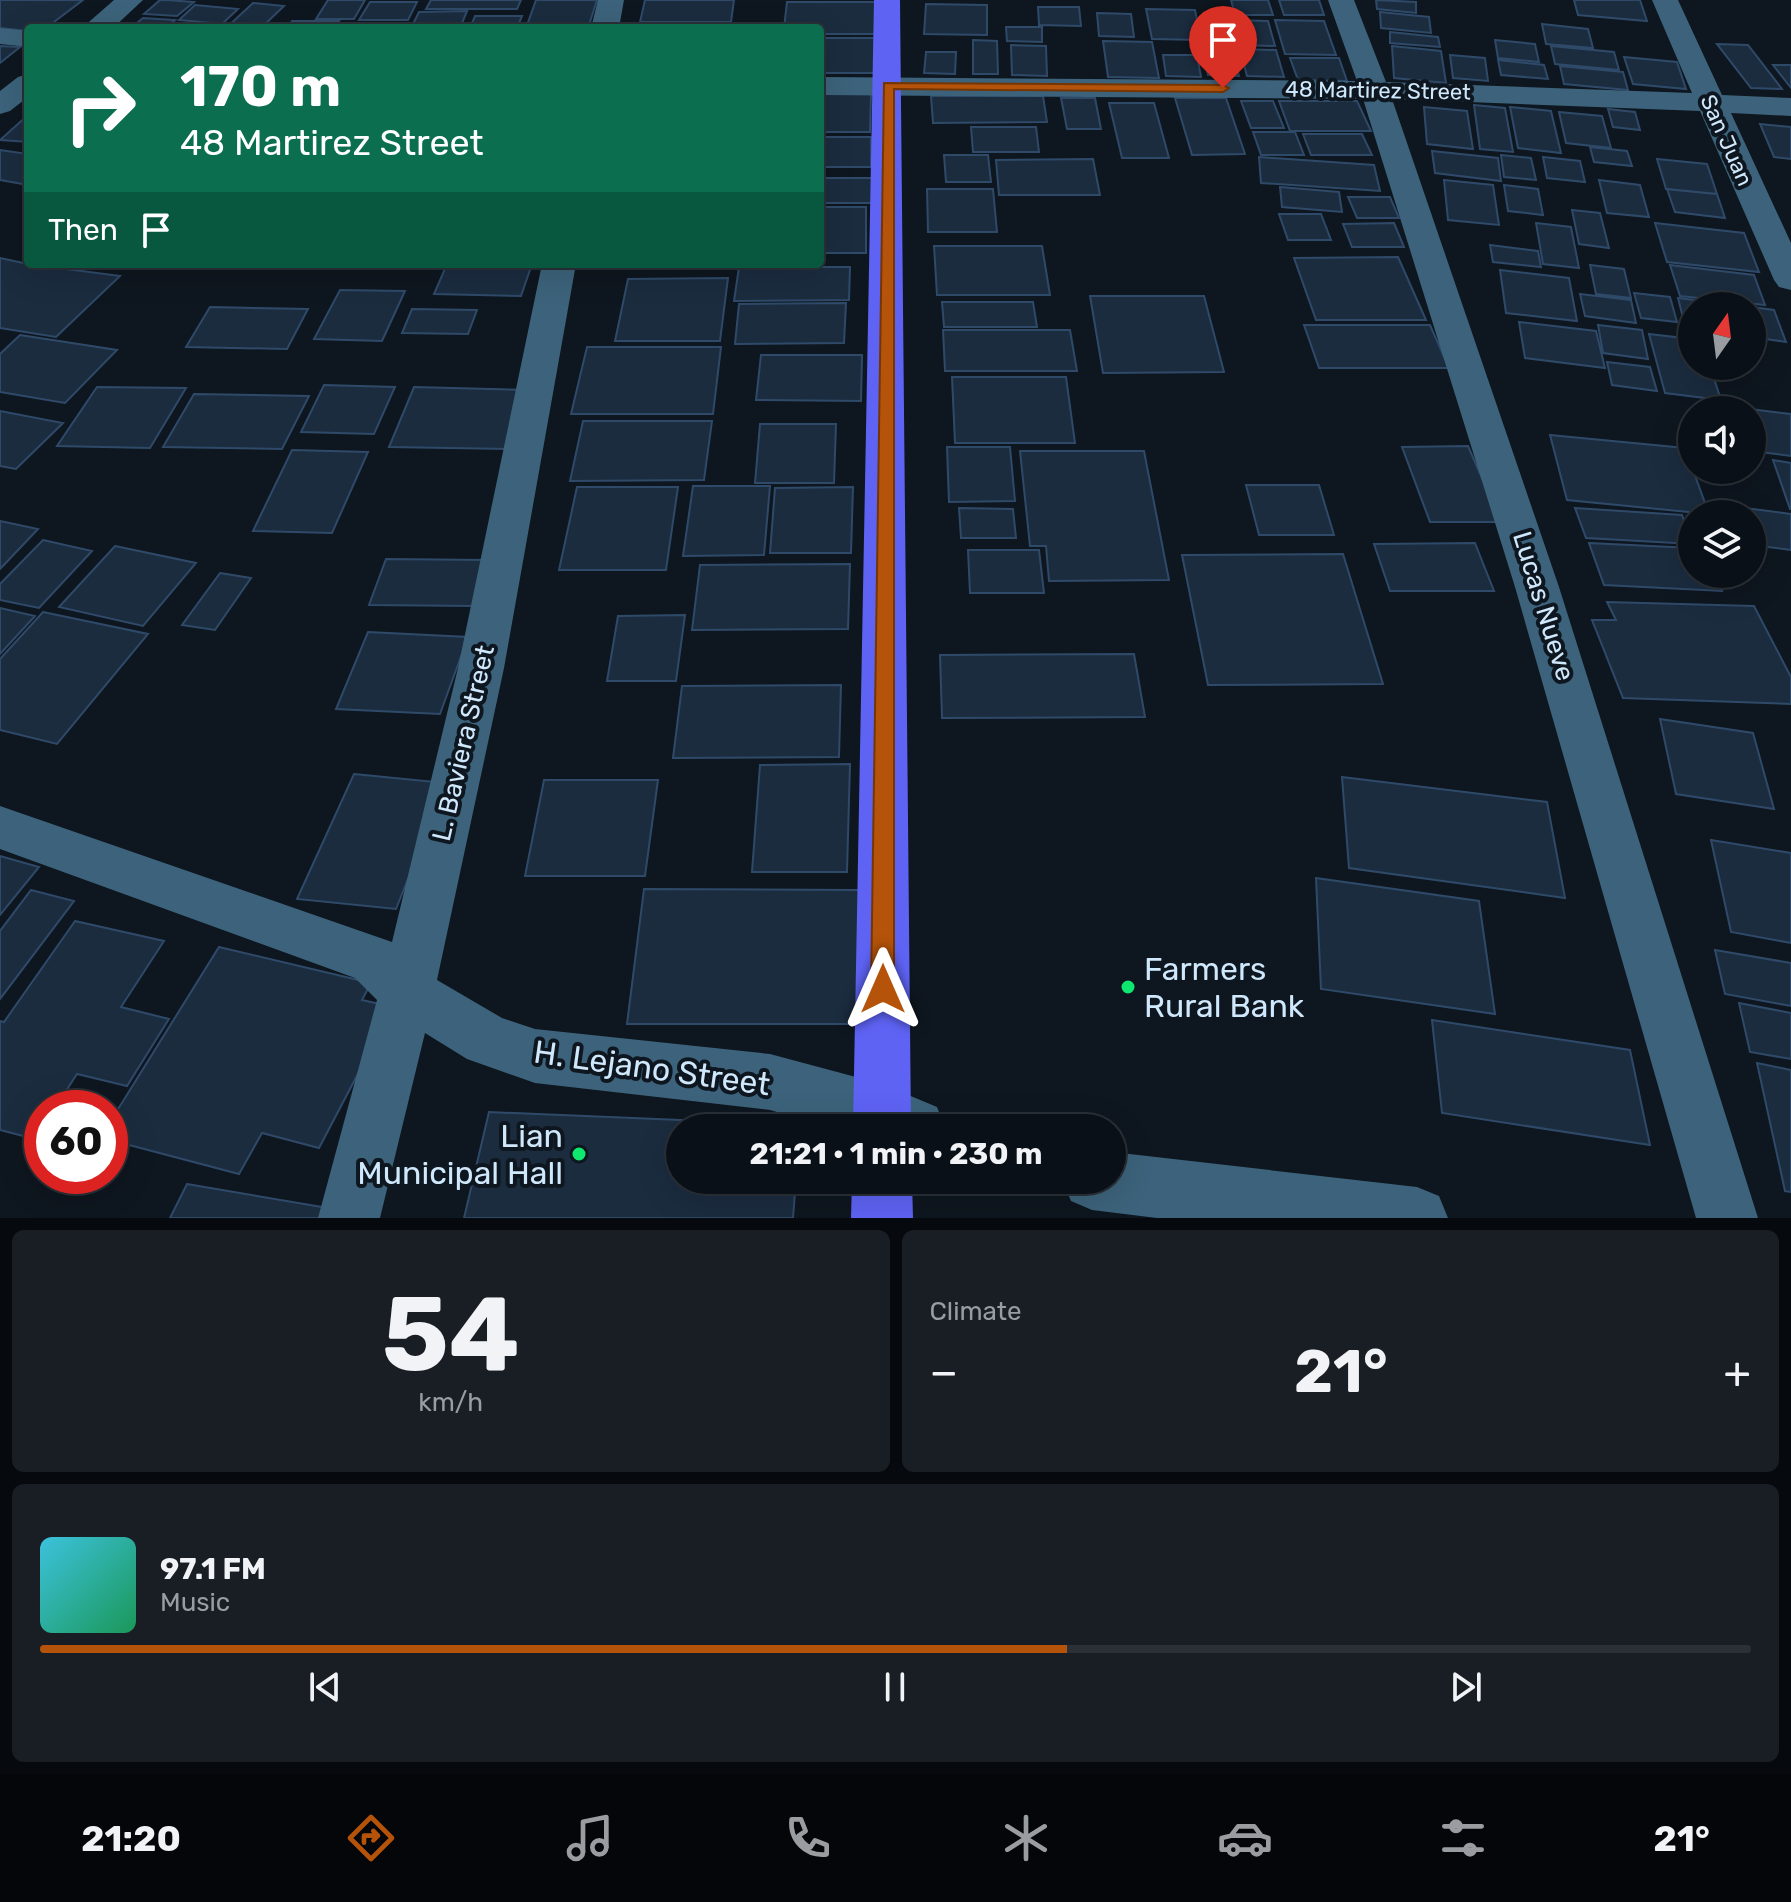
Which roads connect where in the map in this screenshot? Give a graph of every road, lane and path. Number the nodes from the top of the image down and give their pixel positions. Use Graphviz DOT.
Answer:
graph roads {
  1 [pos="130,0"];
  2 [pos="611,0"];
  3 [pos="887,0"];
  4 [pos="1341,0"];
  5 [pos="1665,0"];
  6 [pos="101,24"];
  7 [pos="606,24"];
  8 [pos="0,36"];
  9 [pos="24,39"];
  10 [pos="0,82"];
  11 [pos="24,83"];
  12 [pos="24,86"];
  13 [pos="824,86"];
  14 [pos="888,86"];
  15 [pos="1376,90"];
  16 [pos="1710,103"];
  17 [pos="0,105"];
  18 [pos="1791,107"];
  19 [pos="558,268"];
  20 [pos="1791,280"];
  21 [pos="0,827"];
  22 [pos="407,992"];
  23 [pos="866,1114"];
  24 [pos="893,1114"];
  25 [pos="1126,1184"];
  26 [pos="882,1194"];
  27 [pos="349,1218"];
  28 [pos="882,1218"];
  29 [pos="1417,1218"];
  30 [pos="1727,1218"];
  1 -- 6 [label="street"];
  2 -- 7 [label="street"];
  3 -- 14 [label="main road"];
  4 -- 15 [label="street, Lucas Nueve"];
  5 -- 16 [label="street, San Juan"];
  8 -- 9 [label="street"];
  10 -- 11 [label="street"];
  12 -- 17 [label="street"];
  13 -- 14 [label="street, 48 Martirez Street"];
  14 -- 15 [label="street, 48 Martirez Street"];
  14 -- 24 [label="main road"];
  15 -- 16 [label="street, 48 Martirez Street"];
  15 -- 30 [label="street, Lucas Nueve"];
  16 -- 18 [label="street, 48 Martirez Street"];
  16 -- 20 [label="street, San Juan"];
  19 -- 22 [label="street, L. Baviera Street"];
  21 -- 22 [label="street, H. Lejano Street"];
  22 -- 23 [label="street, H. Lejano Street"];
  22 -- 27 [label="street, L. Baviera Street"];
  25 -- 29 [label="street"];
  26 -- 28 [label="main road"];
}
